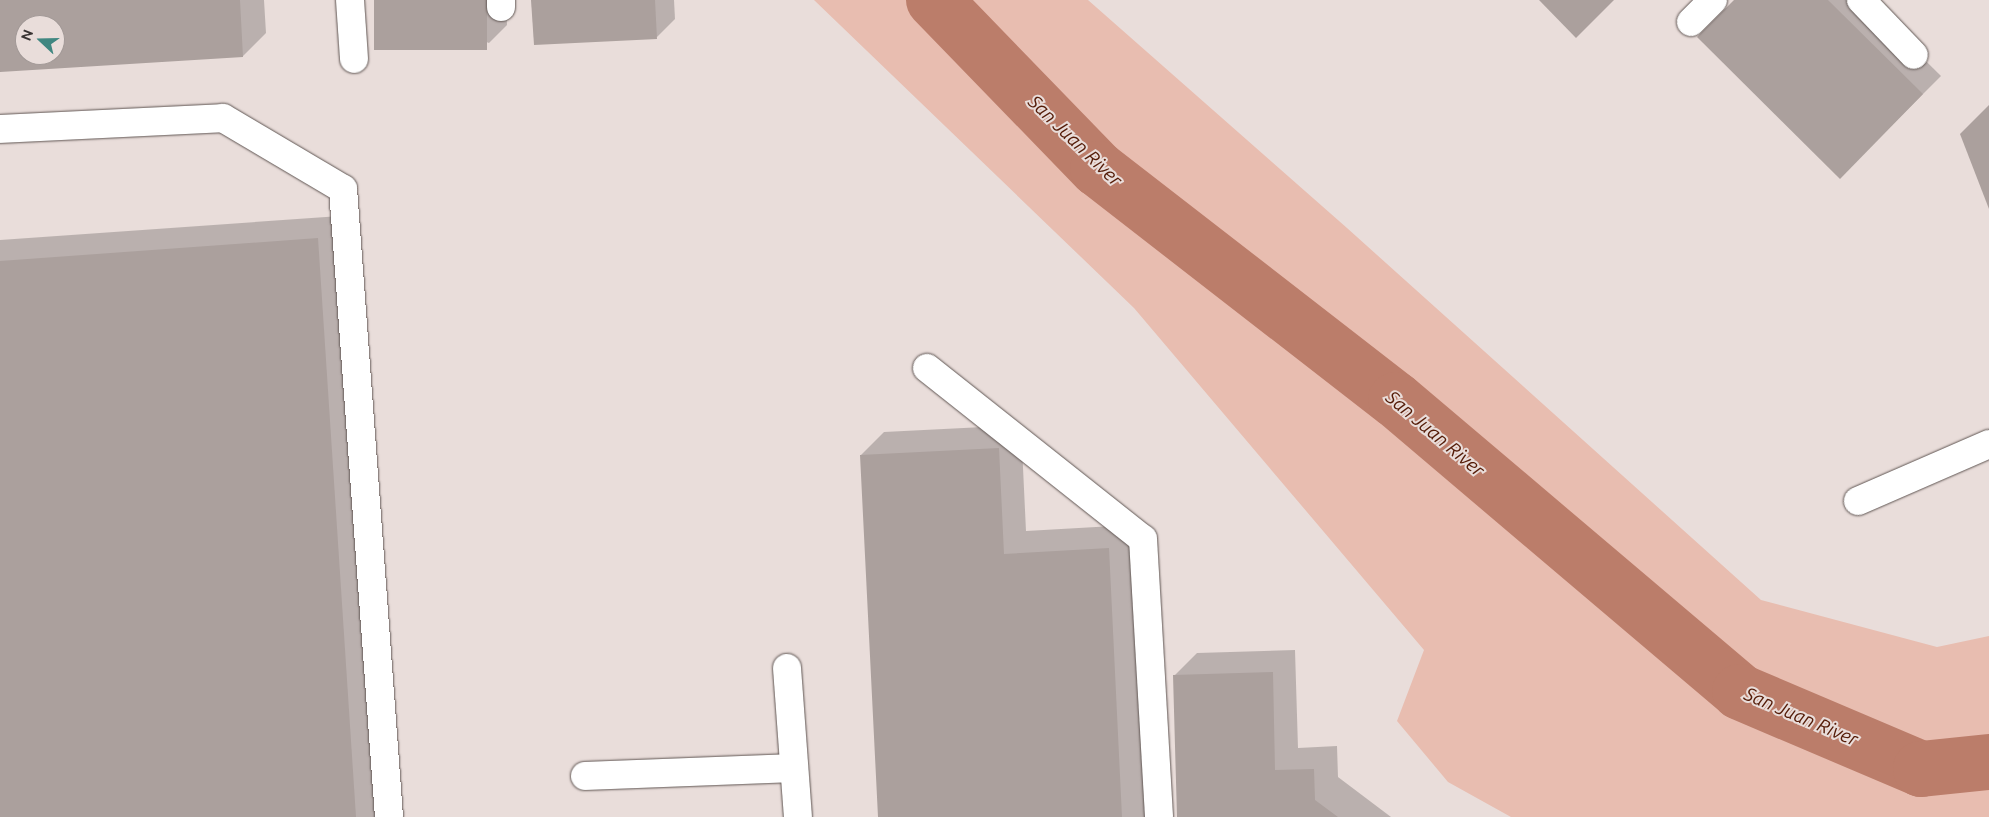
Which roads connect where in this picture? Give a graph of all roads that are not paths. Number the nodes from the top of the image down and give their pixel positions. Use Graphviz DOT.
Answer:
graph roads {
  1 [pos="350,0"];
  2 [pos="1713,0"];
  3 [pos="1861,0"];
  4 [pos="1691,22"];
  5 [pos="1914,56"];
  6 [pos="354,60"];
  7 [pos="0,129"];
  8 [pos="927,368"];
  9 [pos="1989,444"];
  10 [pos="1858,501"];
  11 [pos="787,668"];
  12 [pos="794,768"];
  13 [pos="585,776"];
  14 [pos="389,817"];
  15 [pos="798,817"];
  16 [pos="1159,817"];
  1 -- 6 [label="lane"];
  2 -- 4 [label="lane"];
  3 -- 5 [label="lane"];
  7 -- 14 [label="lane"];
  8 -- 16 [label="lane"];
  9 -- 10 [label="lane"];
  11 -- 12 [label="lane"];
  12 -- 13 [label="lane"];
  12 -- 15 [label="lane"];
}
